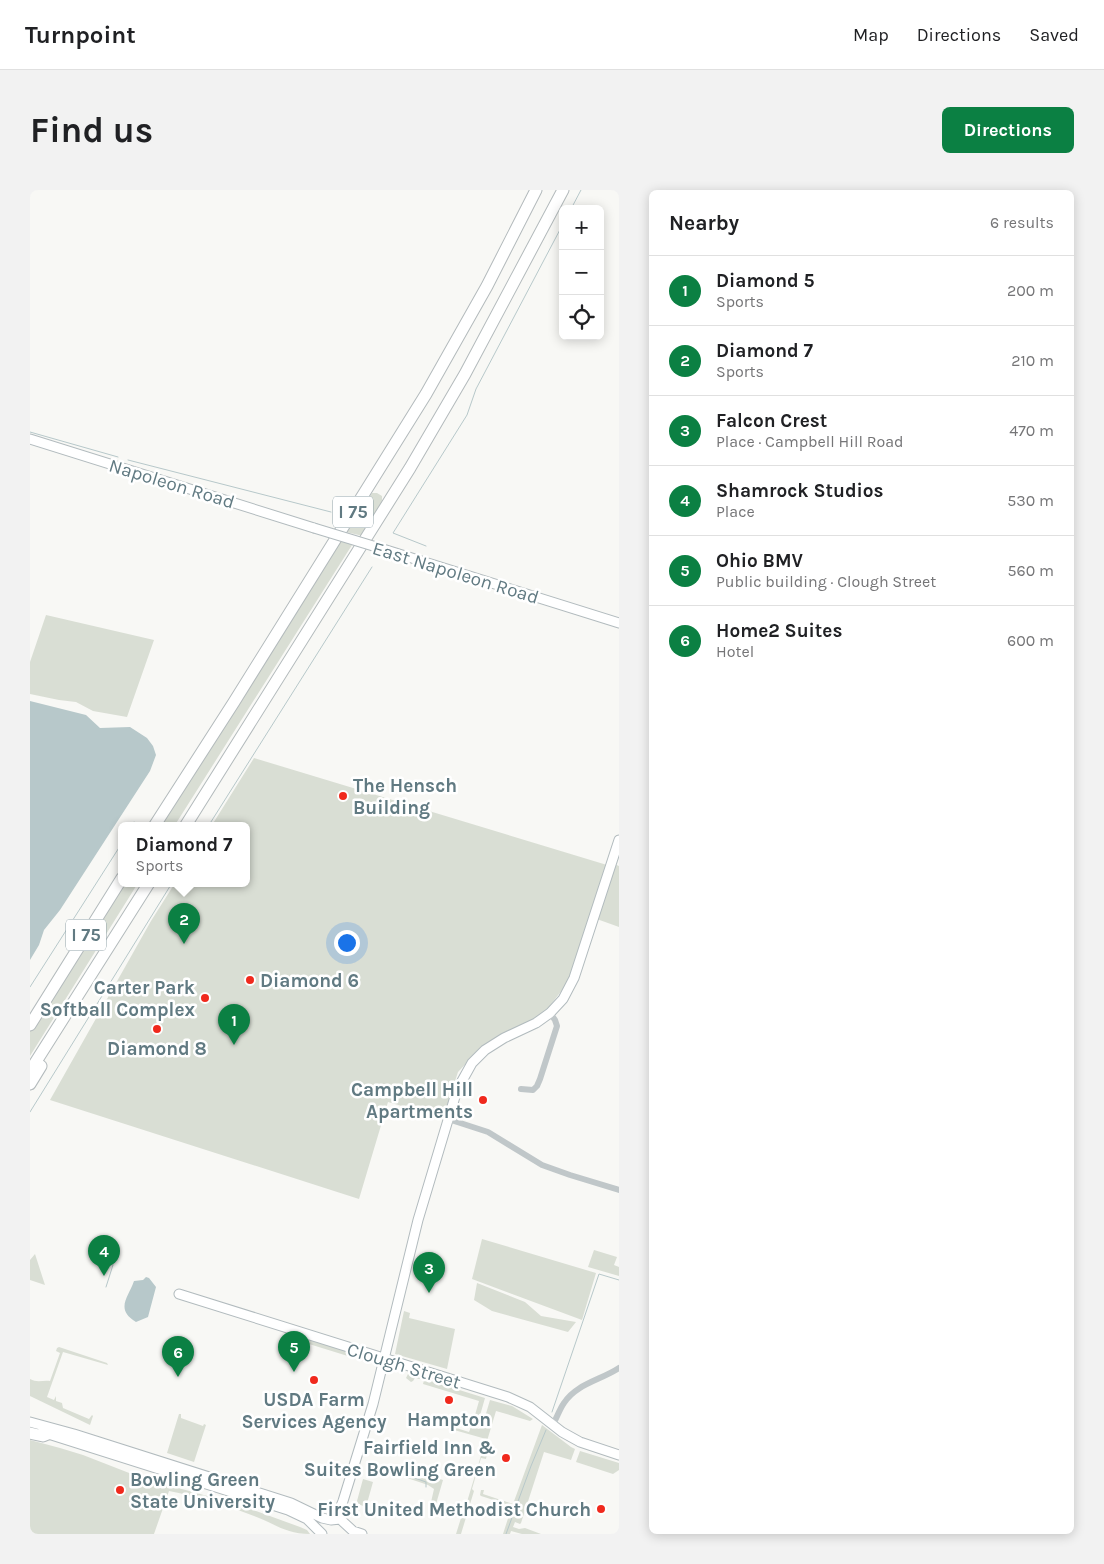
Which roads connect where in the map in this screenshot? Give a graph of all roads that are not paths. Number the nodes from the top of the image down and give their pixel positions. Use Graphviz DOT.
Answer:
graph roads {
  1 [pos="536,190"];
  2 [pos="564,190"];
  3 [pos="30,438"];
  4 [pos="314,528"];
  5 [pos="598,618"];
  6 [pos="619,623"];
  7 [pos="619,628"];
  8 [pos="157,822"];
  9 [pos="188,822"];
  10 [pos="619,840"];
  11 [pos="118,884"];
  12 [pos="146,887"];
  13 [pos="50,991"];
  14 [pos="71,1007"];
  15 [pos="550,1013"];
  16 [pos="30,1020"];
  17 [pos="30,1025"];
  18 [pos="30,1071"];
  19 [pos="30,1084"];
  20 [pos="522,1090"];
  21 [pos="448,1119"];
  22 [pos="619,1190"];
  23 [pos="179,1294"];
  24 [pos="385,1359"];
  25 [pos="619,1368"];
  26 [pos="30,1422"];
  27 [pos="553,1424"];
  28 [pos="30,1428"];
  29 [pos="30,1433"];
  30 [pos="48,1434"];
  31 [pos="619,1455"];
  32 [pos="354,1471"];
  33 [pos="332,1520"];
  34 [pos="347,1527"];
  35 [pos="323,1534"];
  36 [pos="362,1534"];
  1 -- 8 [label="highway, I 75"];
  2 -- 9 [label="highway, I 75"];
  3 -- 4 [label="main road, Napoleon Road"];
  4 -- 5 [label="main road, East Napoleon Road, bridge"];
  5 -- 6 [label="main road, East Napoleon Road"];
  5 -- 7 [label="main road, East Napoleon Road"];
  10 -- 15 [label="main road"];
  11 -- 13 [label="highway, I 75"];
  12 -- 14 [label="highway, I 75"];
  13 -- 16 [label="highway"];
  13 -- 17 [label="highway, I 75"];
  14 -- 18 [label="highway, I 75"];
  14 -- 19 [label="highway"];
  15 -- 20 [label="street"];
  15 -- 21 [label="main road"];
  21 -- 22 [label="street"];
  21 -- 24 [label="main road"];
  23 -- 24 [label="main road, Clough Street"];
  24 -- 27 [label="main road, Clough Street"];
  24 -- 32 [label="main road"];
  25 -- 27 [label="street"];
  26 -- 33 [label="main road"];
  27 -- 31 [label="main road, Clough Street"];
  28 -- 30 [label="main road"];
  29 -- 30 [label="highway"];
  30 -- 35 [label="main road"];
  32 -- 33 [label="main road"];
  32 -- 34 [label="main road"];
  33 -- 34 [label="main road"];
  33 -- 35 [label="main road"];
  34 -- 36 [label="main road"];
}
